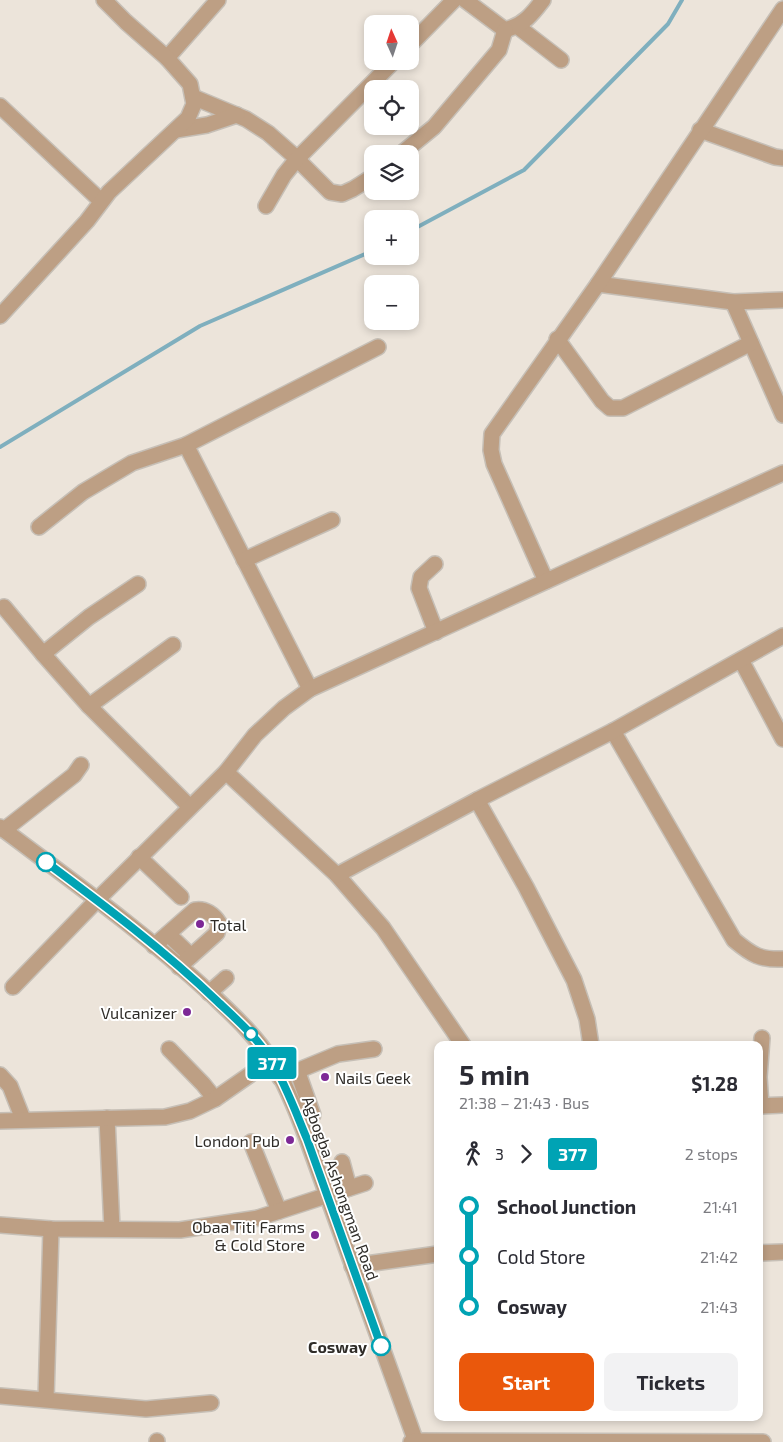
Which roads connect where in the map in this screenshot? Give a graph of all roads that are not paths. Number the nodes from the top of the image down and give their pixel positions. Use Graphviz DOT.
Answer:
graph roads {
  1 [pos="104,0"];
  2 [pos="218,0"];
  3 [pos="454,0"];
  4 [pos="466,0"];
  5 [pos="543,0"];
  6 [pos="783,9"];
  7 [pos="511,28"];
  8 [pos="419,36"];
  9 [pos="167,58"];
  10 [pos="561,60"];
  11 [pos="385,70"];
  12 [pos="193,97"];
  13 [pos="1,109"];
  14 [pos="237,115"];
  15 [pos="176,130"];
  16 [pos="700,130"];
  17 [pos="412,145"];
  18 [pos="783,158"];
  19 [pos="297,159"];
  20 [pos="364,182"];
  21 [pos="101,201"];
  22 [pos="266,206"];
  23 [pos="598,284"];
  24 [pos="783,300"];
  25 [pos="733,302"];
  26 [pos="0,316"];
  27 [pos="557,339"];
  28 [pos="751,343"];
  29 [pos="378,347"];
  30 [pos="783,415"];
  31 [pos="186,446"];
  32 [pos="783,472"];
  33 [pos="332,520"];
  34 [pos="40,527"];
  35 [pos="244,560"];
  36 [pos="435,564"];
  37 [pos="546,581"];
  38 [pos="138,584"];
  39 [pos="4,607"];
  40 [pos="436,632"];
  41 [pos="783,636"];
  42 [pos="174,645"];
  43 [pos="43,654"];
  44 [pos="741,660"];
  45 [pos="310,689"];
  46 [pos="89,706"];
  47 [pos="614,731"];
  48 [pos="783,739"];
  49 [pos="80,765"];
  50 [pos="226,772"];
  51 [pos="477,800"];
  52 [pos="189,806"];
  53 [pos="2,828"];
  54 [pos="139,858"];
  55 [pos="337,875"];
  56 [pos="181,897"];
  57 [pos="98,899"];
  58 [pos="168,934"];
  59 [pos="154,946"];
  60 [pos="191,956"];
  61 [pos="783,959"];
  62 [pos="180,967"];
  63 [pos="226,978"];
  64 [pos="14,987"];
  65 [pos="209,992"];
  66 [pos="762,1038"];
  67 [pos="460,1041"];
  68 [pos="590,1041"];
  69 [pos="762,1041"];
  70 [pos="169,1049"];
  71 [pos="374,1049"];
  72 [pos="271,1060"];
  73 [pos="297,1070"];
  74 [pos="0,1075"];
  75 [pos="280,1078"];
  76 [pos="215,1099"];
  77 [pos="783,1105"];
  78 [pos="763,1106"];
  79 [pos="313,1115"];
  80 [pos="107,1118"];
  81 [pos="23,1119"];
  82 [pos="0,1121"];
  83 [pos="251,1142"];
  84 [pos="342,1162"];
  85 [pos="365,1183"];
  86 [pos="350,1188"];
  87 [pos="326,1195"];
  88 [pos="279,1211"];
  89 [pos="0,1225"];
  90 [pos="52,1229"];
  91 [pos="112,1229"];
  92 [pos="783,1252"];
  93 [pos="763,1254"];
  94 [pos="434,1255"];
  95 [pos="352,1266"];
  96 [pos="0,1396"];
  97 [pos="46,1399"];
  98 [pos="211,1403"];
  99 [pos="414,1442"];
  100 [pos="577,1442"];
  101 [pos="725,1442"];
  102 [pos="762,1442"];
  1 -- 9 [label="street"];
  2 -- 9 [label="street"];
  3 -- 8 [label="street"];
  4 -- 7 [label="street"];
  5 -- 7 [label="street"];
  6 -- 16 [label="street"];
  7 -- 10 [label="street"];
  7 -- 17 [label="street"];
  9 -- 12 [label="street"];
  11 -- 19 [label="street"];
  12 -- 14 [label="street"];
  12 -- 15 [label="street"];
  13 -- 21 [label="street"];
  14 -- 15 [label="street"];
  14 -- 19 [label="street"];
  15 -- 21 [label="street"];
  16 -- 18 [label="street"];
  16 -- 23 [label="street"];
  19 -- 20 [label="street"];
  19 -- 22 [label="street"];
  21 -- 26 [label="street"];
  23 -- 25 [label="street"];
  23 -- 27 [label="street"];
  24 -- 25 [label="street"];
  25 -- 28 [label="street"];
  27 -- 28 [label="street"];
  27 -- 37 [label="street"];
  28 -- 30 [label="street"];
  29 -- 31 [label="street"];
  31 -- 34 [label="street"];
  31 -- 35 [label="street"];
  32 -- 37 [label="street"];
  33 -- 35 [label="street"];
  35 -- 45 [label="street"];
  36 -- 40 [label="street"];
  37 -- 40 [label="street"];
  38 -- 43 [label="street"];
  39 -- 43 [label="street"];
  40 -- 45 [label="street"];
  41 -- 44 [label="street"];
  42 -- 46 [label="street"];
  43 -- 46 [label="street"];
  44 -- 47 [label="street"];
  44 -- 48 [label="street"];
  45 -- 50 [label="street"];
  46 -- 52 [label="street"];
  47 -- 51 [label="street"];
  47 -- 61 [label="street"];
  49 -- 53 [label="street"];
  50 -- 52 [label="street"];
  50 -- 55 [label="street"];
  51 -- 55 [label="street"];
  51 -- 68 [label="street"];
  52 -- 54 [label="street"];
  53 -- 57 [label="street, Agbogba Ashongman Road"];
  54 -- 56 [label="street"];
  54 -- 57 [label="street"];
  55 -- 67 [label="street"];
  57 -- 59 [label="street, Agbogba Ashongman Road"];
  57 -- 64 [label="street"];
  58 -- 59 [label="street"];
  58 -- 60 [label="street"];
  58 -- 60 [label="street"];
  59 -- 62 [label="street, Agbogba Ashongman Road"];
  60 -- 62 [label="street"];
  62 -- 65 [label="street, Agbogba Ashongman Road"];
  63 -- 65 [label="street"];
  65 -- 72 [label="street, Agbogba Ashongman Road"];
  66 -- 69 [label="street"];
  70 -- 76 [label="street"];
  71 -- 73 [label="street"];
  72 -- 75 [label="street, Agbogba Ashongman Road"];
  72 -- 76 [label="street"];
  73 -- 75 [label="street"];
  73 -- 79 [label="street"];
  74 -- 81 [label="street"];
  75 -- 87 [label="street, Agbogba Ashongman Road"];
  76 -- 80 [label="street"];
  77 -- 78 [label="street"];
  80 -- 81 [label="street"];
  80 -- 91 [label="street"];
  81 -- 82 [label="street"];
  83 -- 88 [label="street"];
  84 -- 86 [label="street"];
  85 -- 86 [label="street"];
  86 -- 87 [label="street"];
  87 -- 88 [label="street"];
  87 -- 95 [label="street, Agbogba Ashongman Road"];
  88 -- 91 [label="street"];
  89 -- 90 [label="street"];
  90 -- 91 [label="street"];
  90 -- 97 [label="street"];
  92 -- 93 [label="street"];
  94 -- 95 [label="street"];
  95 -- 99 [label="street, Agbogba Ashongman Road"];
  96 -- 97 [label="street"];
  97 -- 98 [label="street"];
  99 -- 100 [label="street"];
  100 -- 101 [label="street"];
  101 -- 102 [label="street"];
}
